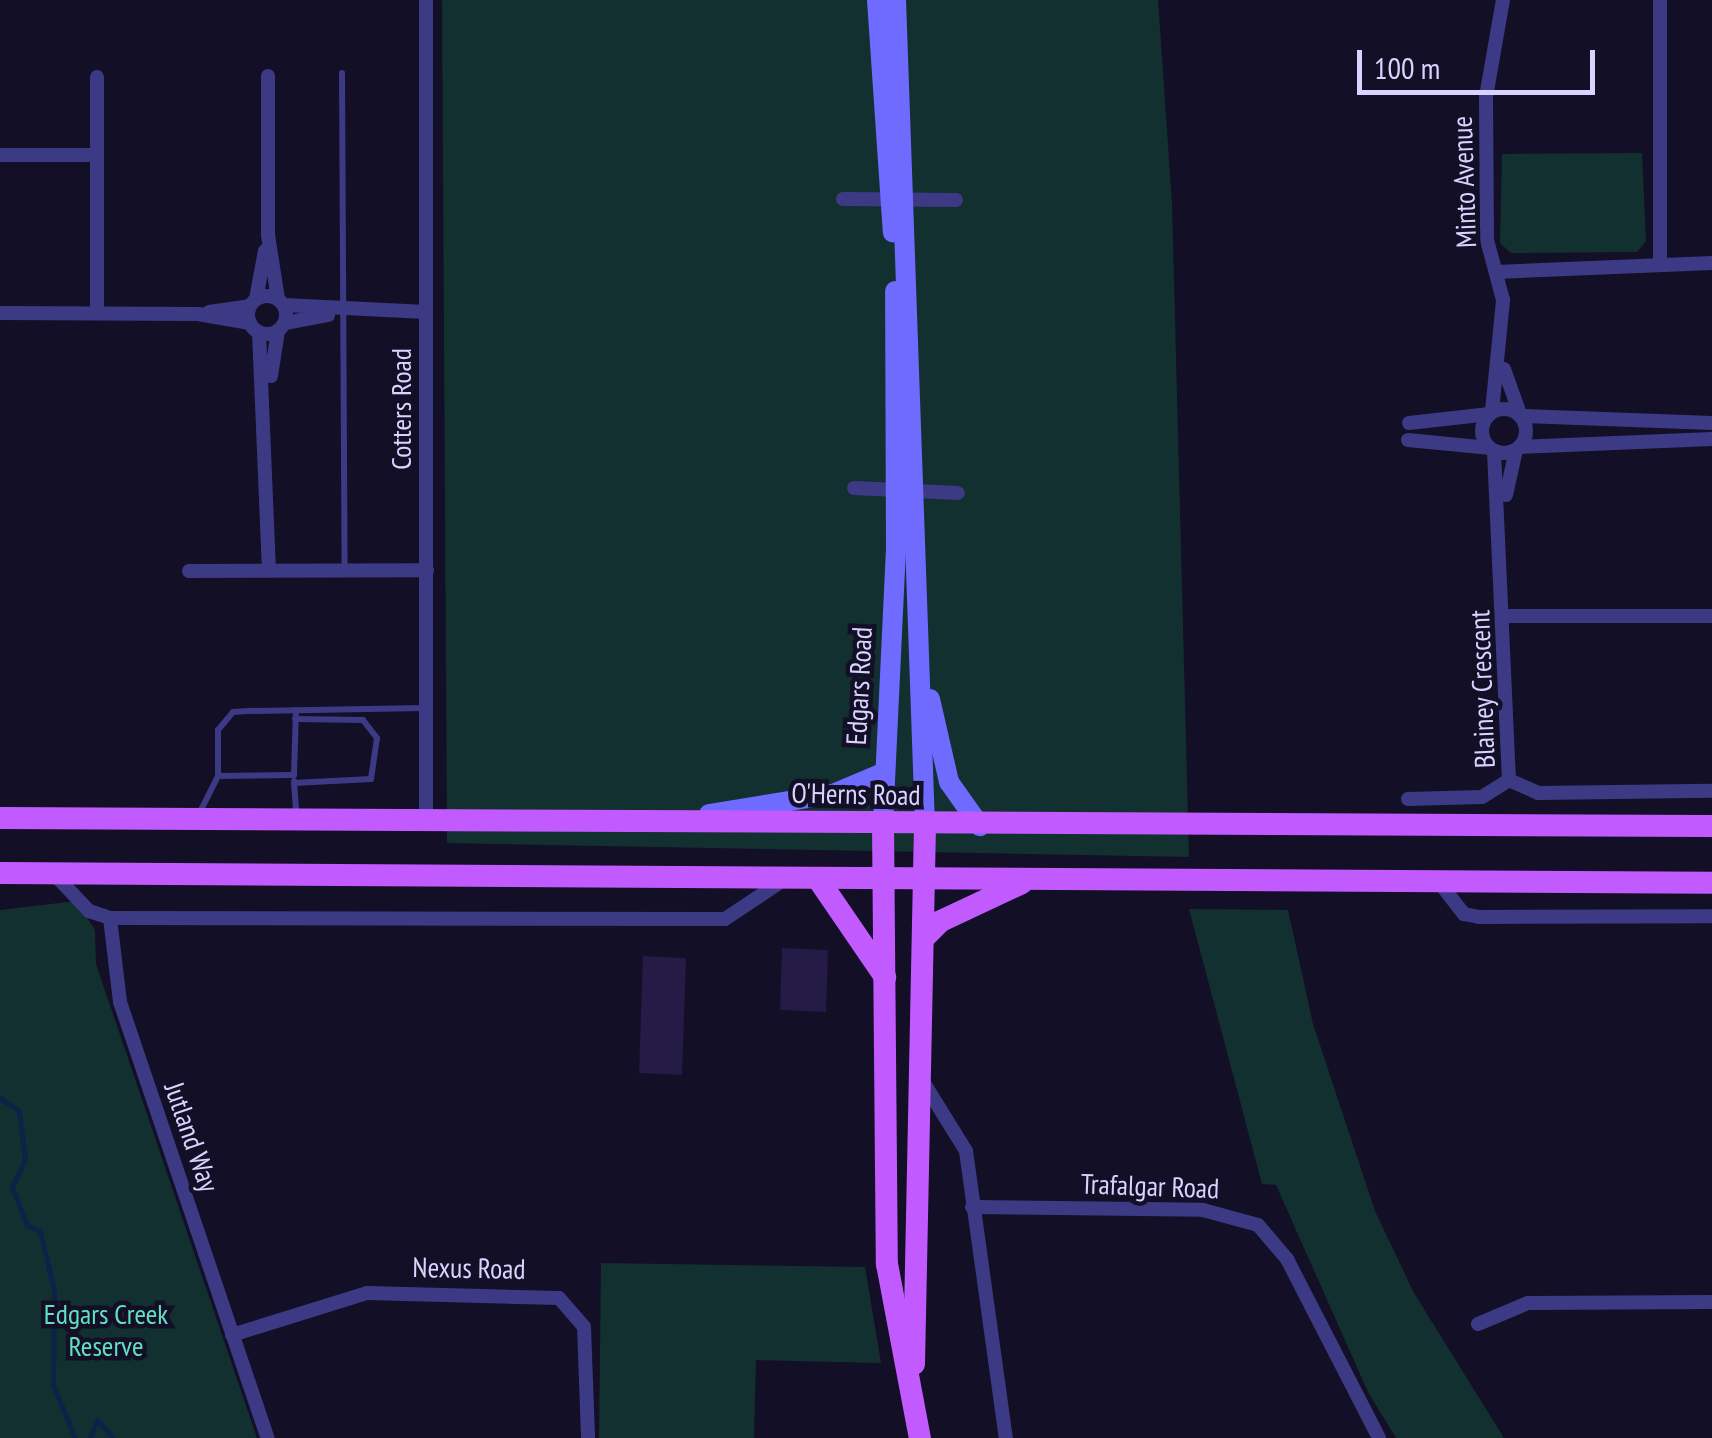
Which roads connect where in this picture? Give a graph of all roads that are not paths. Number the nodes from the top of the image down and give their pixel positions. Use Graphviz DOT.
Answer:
graph roads {
  1 [pos="426,0"];
  2 [pos="877,0"];
  3 [pos="896,0"];
  4 [pos="1503,0"];
  5 [pos="1660,0"];
  6 [pos="342,73"];
  7 [pos="268,76"];
  8 [pos="97,77"];
  9 [pos="0,155"];
  10 [pos="96,155"];
  11 [pos="843,199"];
  12 [pos="898,199"];
  13 [pos="956,200"];
  14 [pos="268,236"];
  15 [pos="1660,263"];
  16 [pos="1712,263"];
  17 [pos="1496,272"];
  18 [pos="253,302"];
  19 [pos="281,302"];
  20 [pos="426,312"];
  21 [pos="0,313"];
  22 [pos="97,313"];
  23 [pos="344,313"];
  24 [pos="198,314"];
  25 [pos="282,327"];
  26 [pos="254,328"];
  27 [pos="1503,363"];
  28 [pos="268,391"];
  29 [pos="1490,413"];
  30 [pos="1520,416"];
  31 [pos="1712,423"];
  32 [pos="1409,424"];
  33 [pos="1712,439"];
  34 [pos="1408,440"];
  35 [pos="1517,448"];
  36 [pos="1492,450"];
  37 [pos="854,488"];
  38 [pos="905,491"];
  39 [pos="958,493"];
  40 [pos="1504,510"];
  41 [pos="270,570"];
  42 [pos="345,570"];
  43 [pos="428,570"];
  44 [pos="189,571"];
  45 [pos="1504,616"];
  46 [pos="1712,616"];
  47 [pos="920,658"];
  48 [pos="426,708"];
  49 [pos="296,714"];
  50 [pos="885,772"];
  51 [pos="218,776"];
  52 [pos="294,779"];
  53 [pos="1509,780"];
  54 [pos="1712,791"];
  55 [pos="1408,799"];
  56 [pos="296,817"];
  57 [pos="426,817"];
  58 [pos="0,818"];
  59 [pos="199,818"];
  60 [pos="668,820"];
  61 [pos="882,824"];
  62 [pos="925,825"];
  63 [pos="980,826"];
  64 [pos="1712,826"];
  65 [pos="54,873"];
  66 [pos="0,874"];
  67 [pos="785,879"];
  68 [pos="818,879"];
  69 [pos="882,880"];
  70 [pos="924,880"];
  71 [pos="1025,882"];
  72 [pos="1712,883"];
  73 [pos="1442,886"];
  74 [pos="1712,916"];
  75 [pos="110,918"];
  76 [pos="924,939"];
  77 [pos="885,977"];
  78 [pos="922,1079"];
  79 [pos="972,1206"];
  80 [pos="1712,1302"];
  81 [pos="1478,1324"];
  82 [pos="232,1335"];
  83 [pos="919,1435"];
  84 [pos="268,1438"];
  85 [pos="588,1438"];
  86 [pos="1006,1438"];
  87 [pos="1380,1438"];
  1 -- 20 [label="street, Cotters Road"];
  2 -- 12 [label="main road, Edgars Road"];
  3 -- 12 [label="main road, Edgars Road"];
  4 -- 17 [label="street, Minto Avenue"];
  5 -- 15 [label="street"];
  6 -- 23 [label="lane"];
  7 -- 14 [label="street"];
  8 -- 10 [label="street"];
  9 -- 10 [label="street"];
  10 -- 22 [label="street"];
  11 -- 12 [label="street"];
  12 -- 13 [label="street"];
  12 -- 38 [label="main road, Edgars Road"];
  14 -- 18 [label="street"];
  14 -- 19 [label="street"];
  15 -- 16 [label="street"];
  15 -- 17 [label="street"];
  17 -- 27 [label="street, Minto Avenue"];
  18 -- 19 [label="street"];
  18 -- 24 [label="street"];
  18 -- 26 [label="street"];
  19 -- 23 [label="street"];
  19 -- 25 [label="street"];
  20 -- 23 [label="street"];
  20 -- 43 [label="street, Cotters Road"];
  21 -- 22 [label="street"];
  22 -- 24 [label="street"];
  23 -- 25 [label="street"];
  23 -- 42 [label="lane"];
  24 -- 26 [label="street"];
  25 -- 26 [label="street"];
  25 -- 28 [label="street"];
  26 -- 28 [label="street"];
  27 -- 29 [label="street, Minto Avenue"];
  27 -- 30 [label="street, Minto Avenue"];
  28 -- 41 [label="street"];
  29 -- 30 [label="street"];
  29 -- 32 [label="street"];
  29 -- 36 [label="street, Minto Avenue"];
  30 -- 31 [label="street"];
  30 -- 35 [label="street, Blainey Crescent"];
  33 -- 35 [label="street"];
  34 -- 36 [label="street"];
  35 -- 36 [label="street"];
  35 -- 40 [label="street, Blainey Crescent"];
  36 -- 40 [label="street, Blainey Crescent"];
  37 -- 38 [label="street"];
  38 -- 39 [label="street"];
  38 -- 47 [label="main road, Edgars Road"];
  38 -- 50 [label="main road, Edgars Road"];
  40 -- 45 [label="street, Blainey Crescent"];
  41 -- 42 [label="street"];
  41 -- 44 [label="street"];
  42 -- 43 [label="street"];
  43 -- 48 [label="street, Cotters Road"];
  45 -- 46 [label="street"];
  45 -- 53 [label="street, Blainey Crescent"];
  47 -- 62 [label="main road, Edgars Road"];
  47 -- 63 [label="main road"];
  48 -- 49 [label="lane"];
  48 -- 57 [label="street, Cotters Road"];
  49 -- 51 [label="lane"];
  49 -- 52 [label="lane"];
  49 -- 52 [label="lane"];
  50 -- 60 [label="main road"];
  50 -- 61 [label="main road, Edgars Road"];
  51 -- 52 [label="lane"];
  51 -- 59 [label="lane"];
  52 -- 56 [label="lane"];
  53 -- 54 [label="street, Blainey Crescent"];
  53 -- 55 [label="street"];
  56 -- 57 [label="main road, O'Herns Road"];
  56 -- 59 [label="main road, O'Herns Road"];
  57 -- 60 [label="main road, O'Herns Road"];
  58 -- 59 [label="main road, O'Herns Road"];
  60 -- 61 [label="main road, O'Herns Road"];
  61 -- 62 [label="main road, O'Herns Road"];
  61 -- 69 [label="main road, Edgars Road"];
  62 -- 63 [label="main road, O'Herns Road"];
  62 -- 70 [label="main road, Edgars Road"];
  63 -- 64 [label="main road, O'Herns Road"];
  65 -- 66 [label="main road"];
  65 -- 67 [label="main road"];
  65 -- 75 [label="street"];
  67 -- 68 [label="main road"];
  67 -- 75 [label="street"];
  68 -- 69 [label="main road"];
  68 -- 77 [label="main road"];
  69 -- 70 [label="main road"];
  69 -- 77 [label="main road, Edgars Road"];
  70 -- 71 [label="main road"];
  70 -- 76 [label="main road, Edgars Road"];
  71 -- 73 [label="main road"];
  71 -- 76 [label="main road"];
  72 -- 73 [label="main road"];
  73 -- 74 [label="street"];
  75 -- 82 [label="street, Jutland Way"];
  76 -- 78 [label="main road, Edgars Road"];
  77 -- 83 [label="main road, Edgars Road"];
  78 -- 79 [label="street"];
  78 -- 83 [label="main road, Edgars Road"];
  79 -- 86 [label="street"];
  79 -- 87 [label="street, Trafalgar Road"];
  80 -- 81 [label="street"];
  82 -- 84 [label="street, Jutland Way"];
  82 -- 85 [label="street, Nexus Road"];
}
